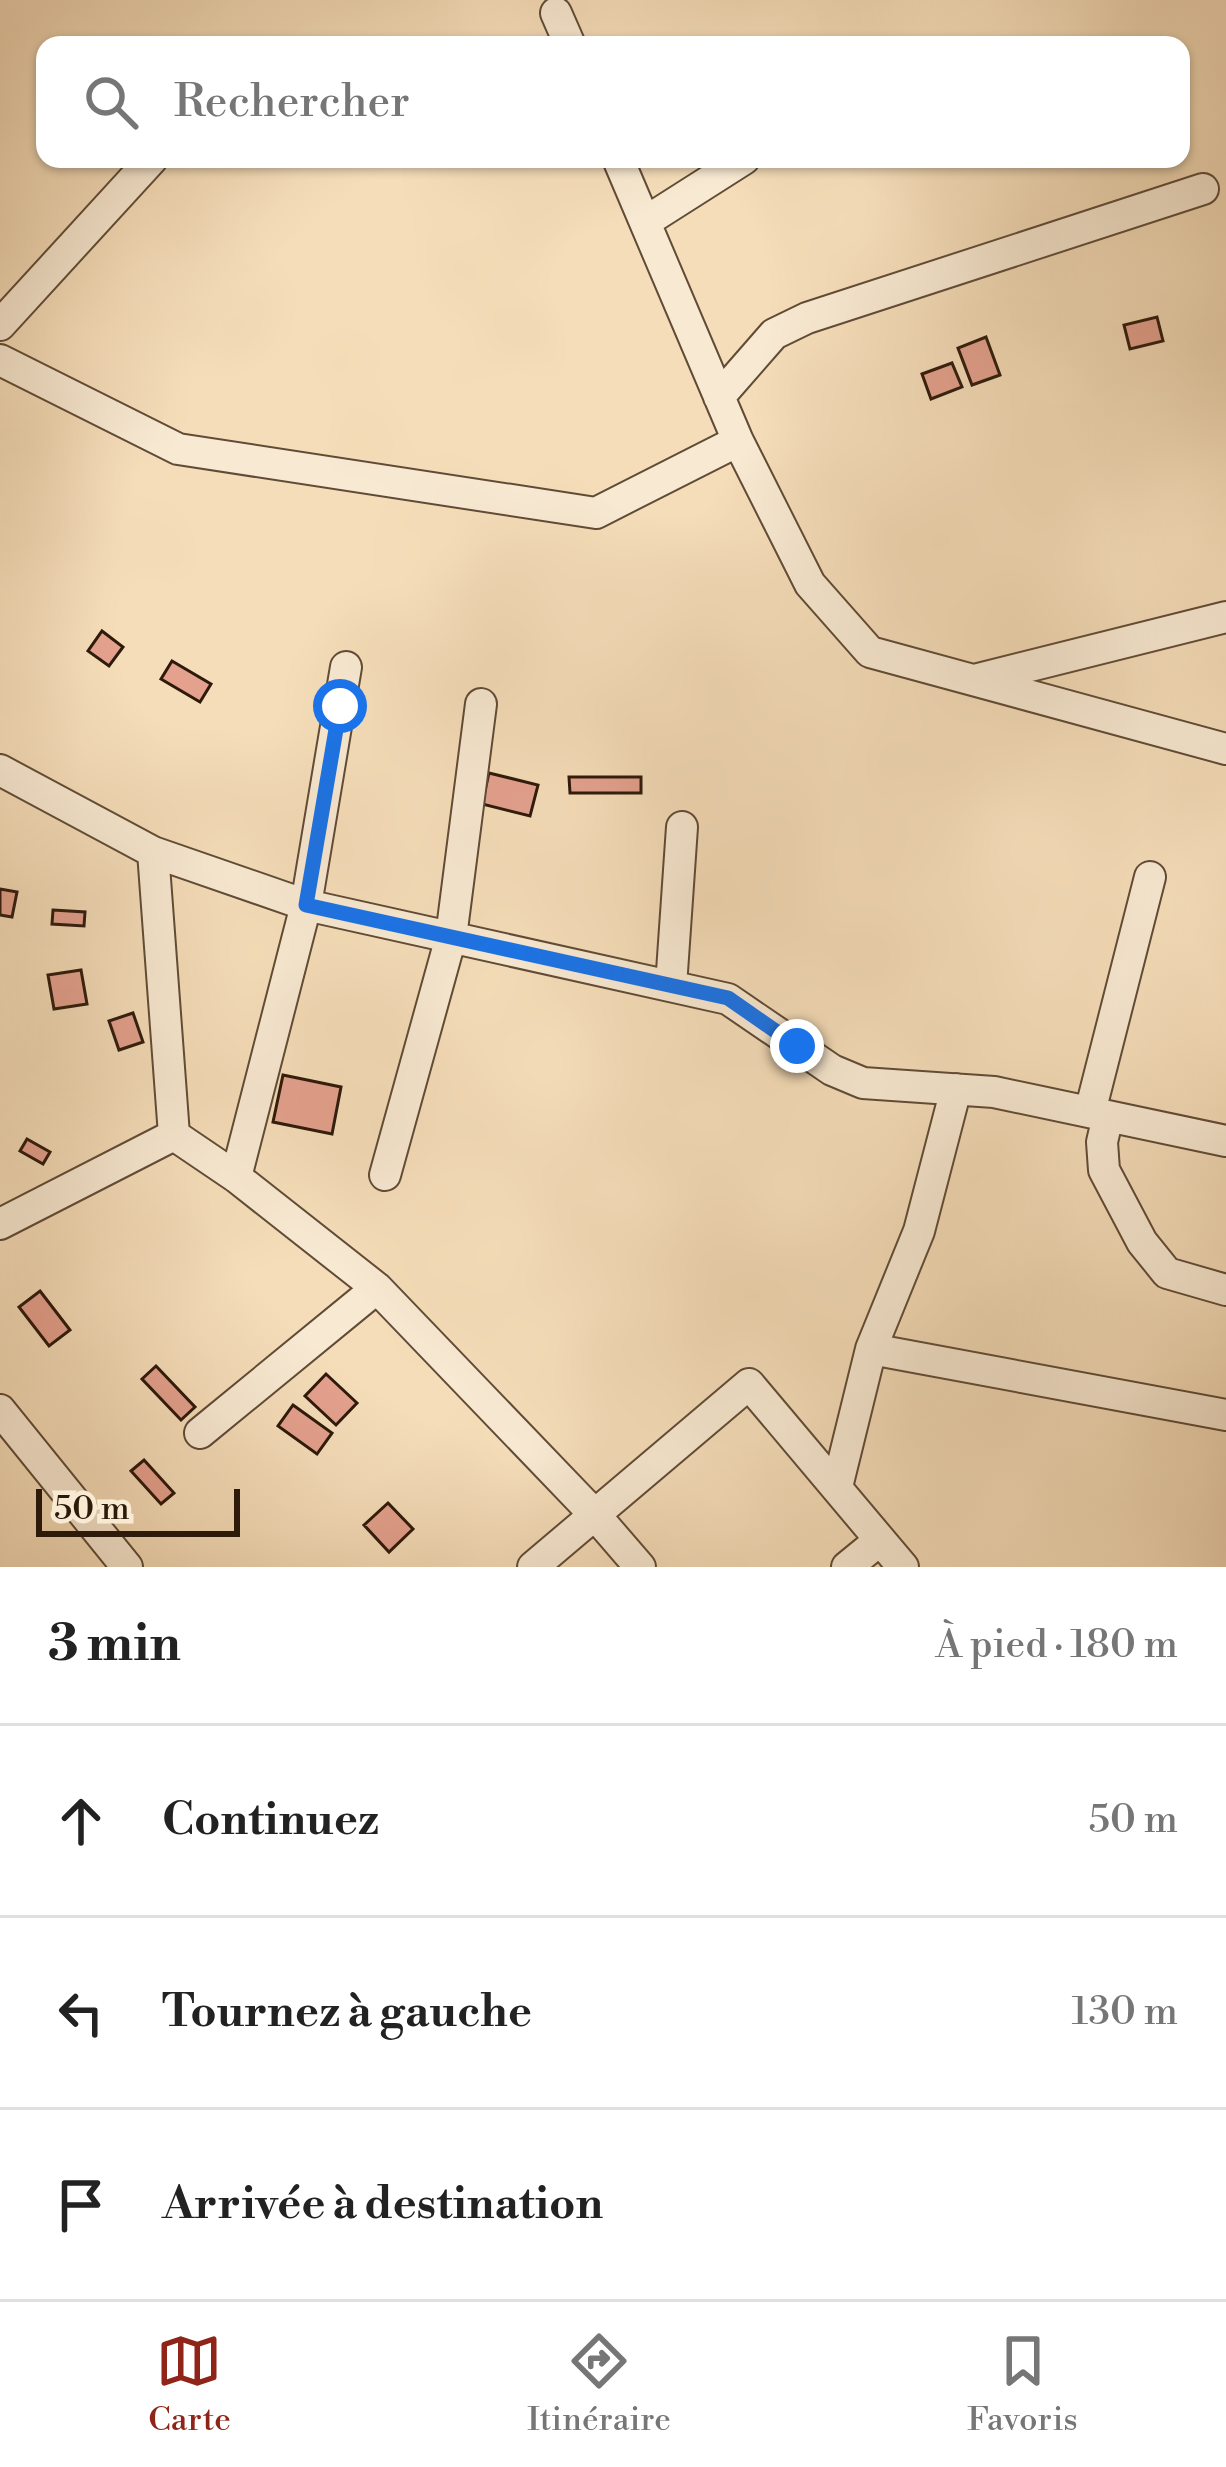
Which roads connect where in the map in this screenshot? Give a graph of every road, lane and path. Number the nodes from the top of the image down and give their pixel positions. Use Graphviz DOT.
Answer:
graph roads {
  1 [pos="556,13"];
  2 [pos="566,36"];
  3 [pos="144,168"];
  4 [pos="622,168"];
  5 [pos="730,168"];
  6 [pos="1204,189"];
  7 [pos="645,222"];
  8 [pos="0,325"];
  9 [pos="0,361"];
  10 [pos="719,398"];
  11 [pos="737,441"];
  12 [pos="1226,617"];
  13 [pos="346,667"];
  14 [pos="972,680"];
  15 [pos="481,704"];
  16 [pos="1226,749"];
  17 [pos="0,770"];
  18 [pos="682,827"];
  19 [pos="153,852"];
  20 [pos="1150,878"];
  21 [pos="306,905"];
  22 [pos="451,937"];
  23 [pos="671,986"];
  24 [pos="956,1089"];
  25 [pos="1099,1114"];
  26 [pos="174,1135"];
  27 [pos="1226,1141"];
  28 [pos="385,1175"];
  29 [pos="236,1178"];
  30 [pos="0,1224"];
  31 [pos="377,1288"];
  32 [pos="1226,1289"];
  33 [pos="871,1349"];
  34 [pos="0,1410"];
  35 [pos="1226,1415"];
  36 [pos="200,1433"];
  37 [pos="836,1487"];
  38 [pos="595,1515"];
  39 [pos="880,1540"];
  40 [pos="127,1567"];
  41 [pos="533,1567"];
  42 [pos="640,1567"];
  43 [pos="847,1567"];
  44 [pos="903,1567"];
  1 -- 2 [label="street"];
  3 -- 8 [label="street"];
  4 -- 7 [label="street"];
  5 -- 7 [label="street"];
  6 -- 10 [label="street"];
  7 -- 10 [label="street"];
  9 -- 11 [label="street"];
  10 -- 11 [label="street"];
  11 -- 14 [label="street"];
  12 -- 14 [label="street"];
  13 -- 21 [label="street"];
  14 -- 16 [label="street"];
  15 -- 22 [label="street"];
  17 -- 19 [label="street"];
  18 -- 23 [label="street"];
  19 -- 21 [label="street"];
  19 -- 26 [label="street"];
  20 -- 25 [label="street"];
  21 -- 22 [label="street"];
  21 -- 29 [label="street"];
  22 -- 23 [label="street"];
  22 -- 28 [label="street"];
  23 -- 24 [label="street"];
  24 -- 25 [label="street"];
  24 -- 33 [label="street"];
  25 -- 27 [label="street"];
  25 -- 32 [label="street"];
  26 -- 29 [label="street"];
  26 -- 30 [label="street"];
  29 -- 31 [label="street"];
  31 -- 36 [label="street"];
  31 -- 38 [label="street"];
  33 -- 35 [label="street"];
  33 -- 37 [label="street"];
  34 -- 40 [label="street"];
  37 -- 38 [label="street"];
  37 -- 39 [label="street"];
  38 -- 41 [label="street"];
  38 -- 42 [label="street"];
  39 -- 43 [label="street"];
  39 -- 44 [label="street"];
}
